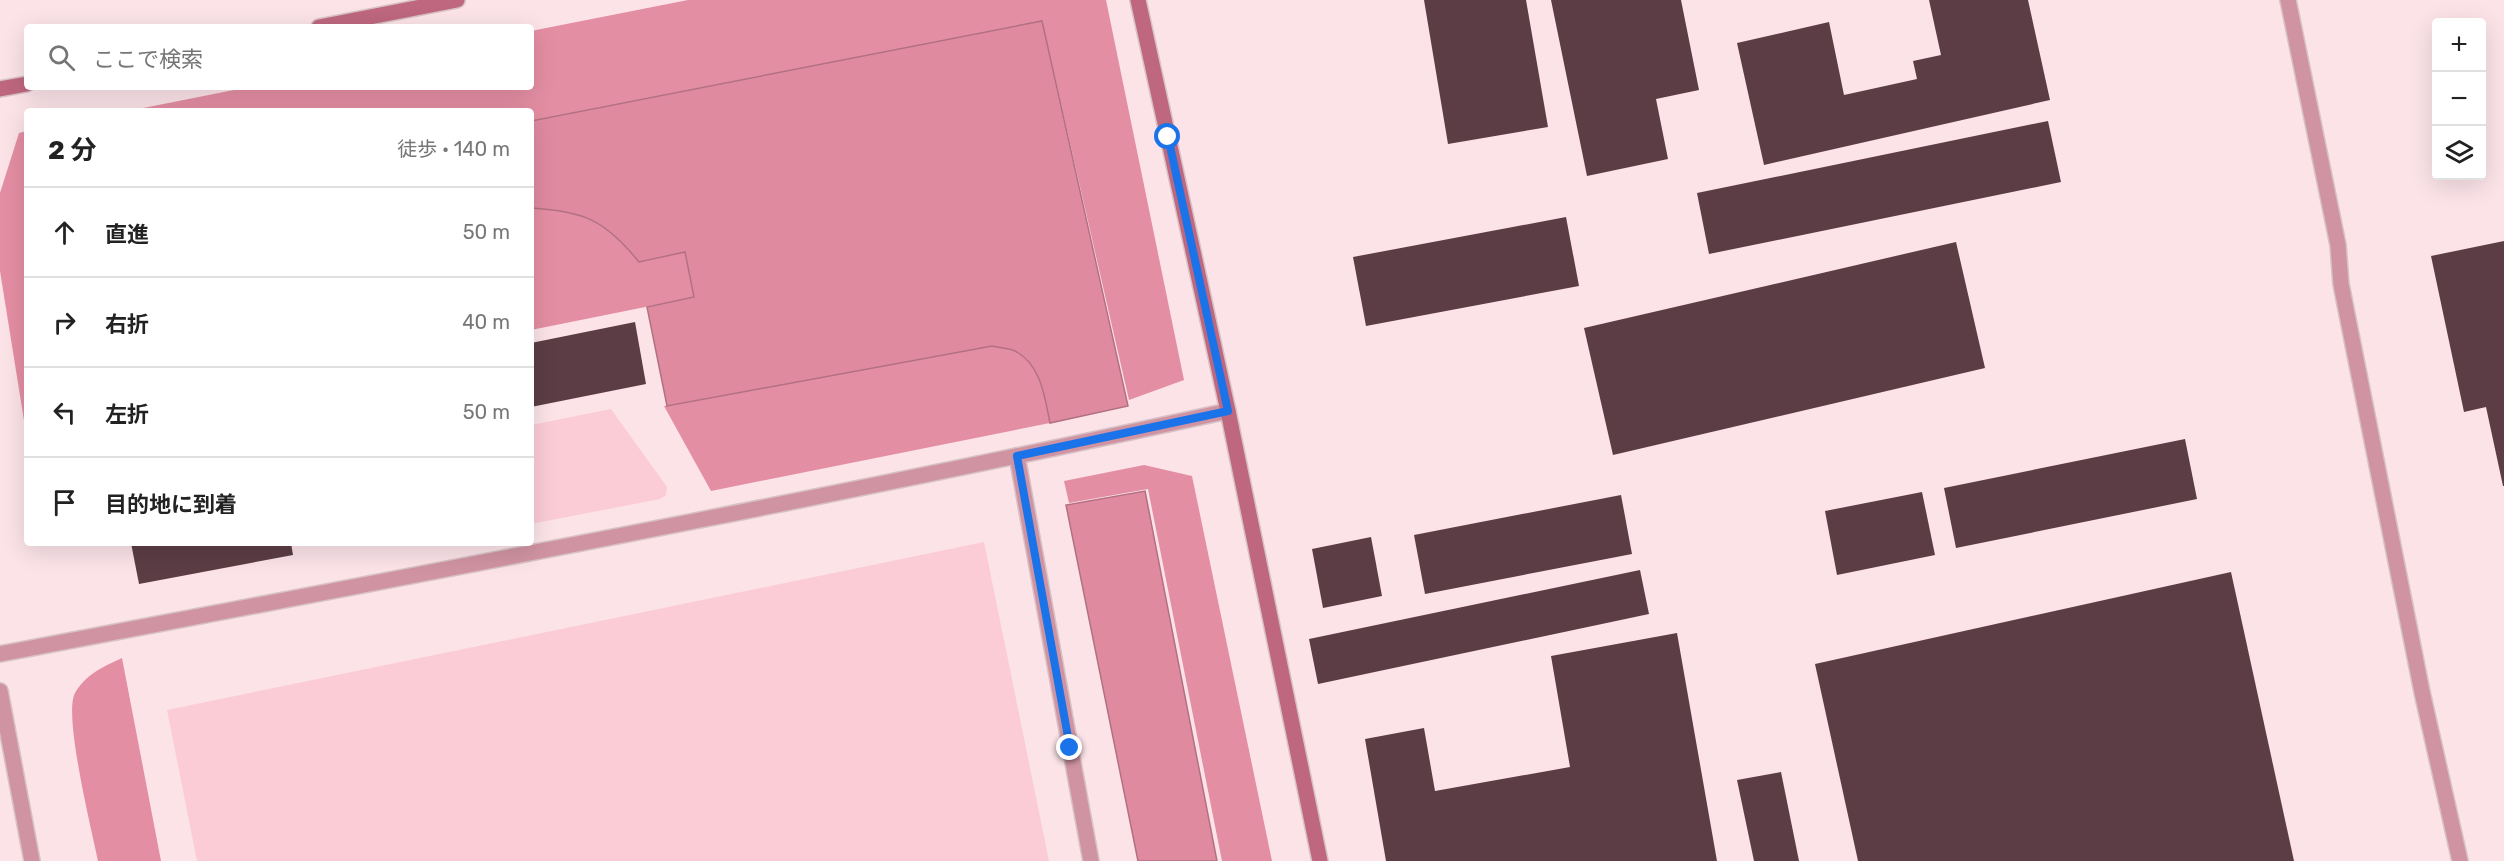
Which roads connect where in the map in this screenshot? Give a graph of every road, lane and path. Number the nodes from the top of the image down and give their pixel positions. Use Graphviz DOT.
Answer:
graph roads {
  1 [pos="457,0"];
  2 [pos="1138,0"];
  3 [pos="2288,0"];
  4 [pos="334,24"];
  5 [pos="24,85"];
  6 [pos="0,89"];
  7 [pos="1228,411"];
  8 [pos="1017,456"];
  9 [pos="0,654"];
  10 [pos="0,691"];
  11 [pos="32,861"];
  12 [pos="1091,861"];
  13 [pos="1320,861"];
  14 [pos="2460,861"];
  1 -- 4 [label="street"];
  2 -- 7 [label="street"];
  3 -- 14 [label="street"];
  5 -- 6 [label="street"];
  7 -- 8 [label="street"];
  7 -- 13 [label="street"];
  8 -- 9 [label="street"];
  8 -- 12 [label="street"];
  10 -- 11 [label="street"];
}
